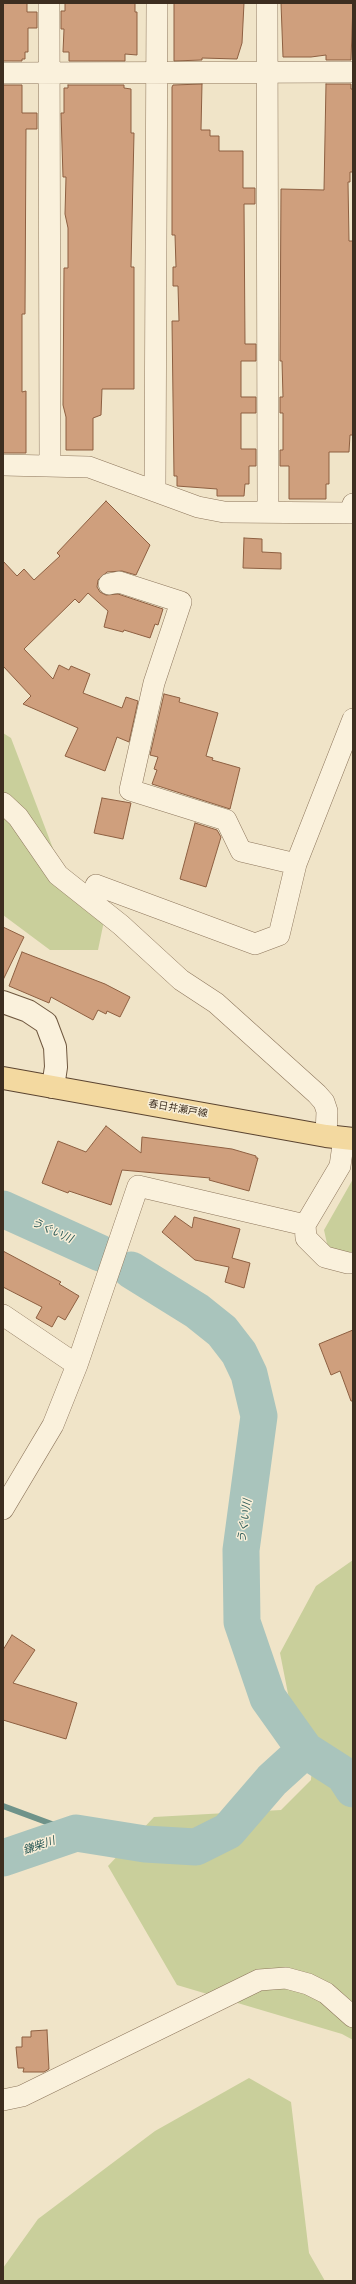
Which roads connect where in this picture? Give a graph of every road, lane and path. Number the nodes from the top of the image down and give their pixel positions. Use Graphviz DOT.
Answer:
graph roads {
  1 [pos="49,3"];
  2 [pos="157,3"];
  3 [pos="268,3"];
  4 [pos="268,72"];
  5 [pos="353,72"];
  6 [pos="3,73"];
  7 [pos="49,73"];
  8 [pos="157,73"];
  9 [pos="3,465"];
  10 [pos="50,465"];
  11 [pos="155,490"];
  12 [pos="353,504"];
  13 [pos="268,511"];
  14 [pos="109,584"];
  15 [pos="353,719"];
  16 [pos="3,803"];
  17 [pos="296,864"];
  18 [pos="91,901"];
  19 [pos="3,1002"];
  20 [pos="3,1078"];
  21 [pos="53,1087"];
  22 [pos="341,1137"];
  23 [pos="305,1225"];
  24 [pos="353,1263"];
  25 [pos="3,1315"];
  26 [pos="77,1365"];
  27 [pos="3,1509"];
  28 [pos="353,2017"];
  29 [pos="3,2100"];
  1 -- 7 [label="street"];
  2 -- 8 [label="street"];
  3 -- 4 [label="street"];
  4 -- 5 [label="street"];
  4 -- 8 [label="street"];
  4 -- 13 [label="street"];
  6 -- 7 [label="street"];
  7 -- 8 [label="street"];
  7 -- 10 [label="street"];
  8 -- 11 [label="street"];
  9 -- 10 [label="street"];
  10 -- 11 [label="street"];
  11 -- 13 [label="street"];
  12 -- 13 [label="street"];
  14 -- 17 [label="street"];
  15 -- 17 [label="street"];
  16 -- 18 [label="street"];
  17 -- 18 [label="street"];
  18 -- 22 [label="street"];
  19 -- 21 [label="street"];
  20 -- 21 [label="main road, 春日井瀬戸線"];
  21 -- 22 [label="main road, 春日井瀬戸線"];
  22 -- 23 [label="street"];
  23 -- 24 [label="street"];
  23 -- 26 [label="street"];
  25 -- 26 [label="street"];
  26 -- 27 [label="street"];
  28 -- 29 [label="street"];
}
